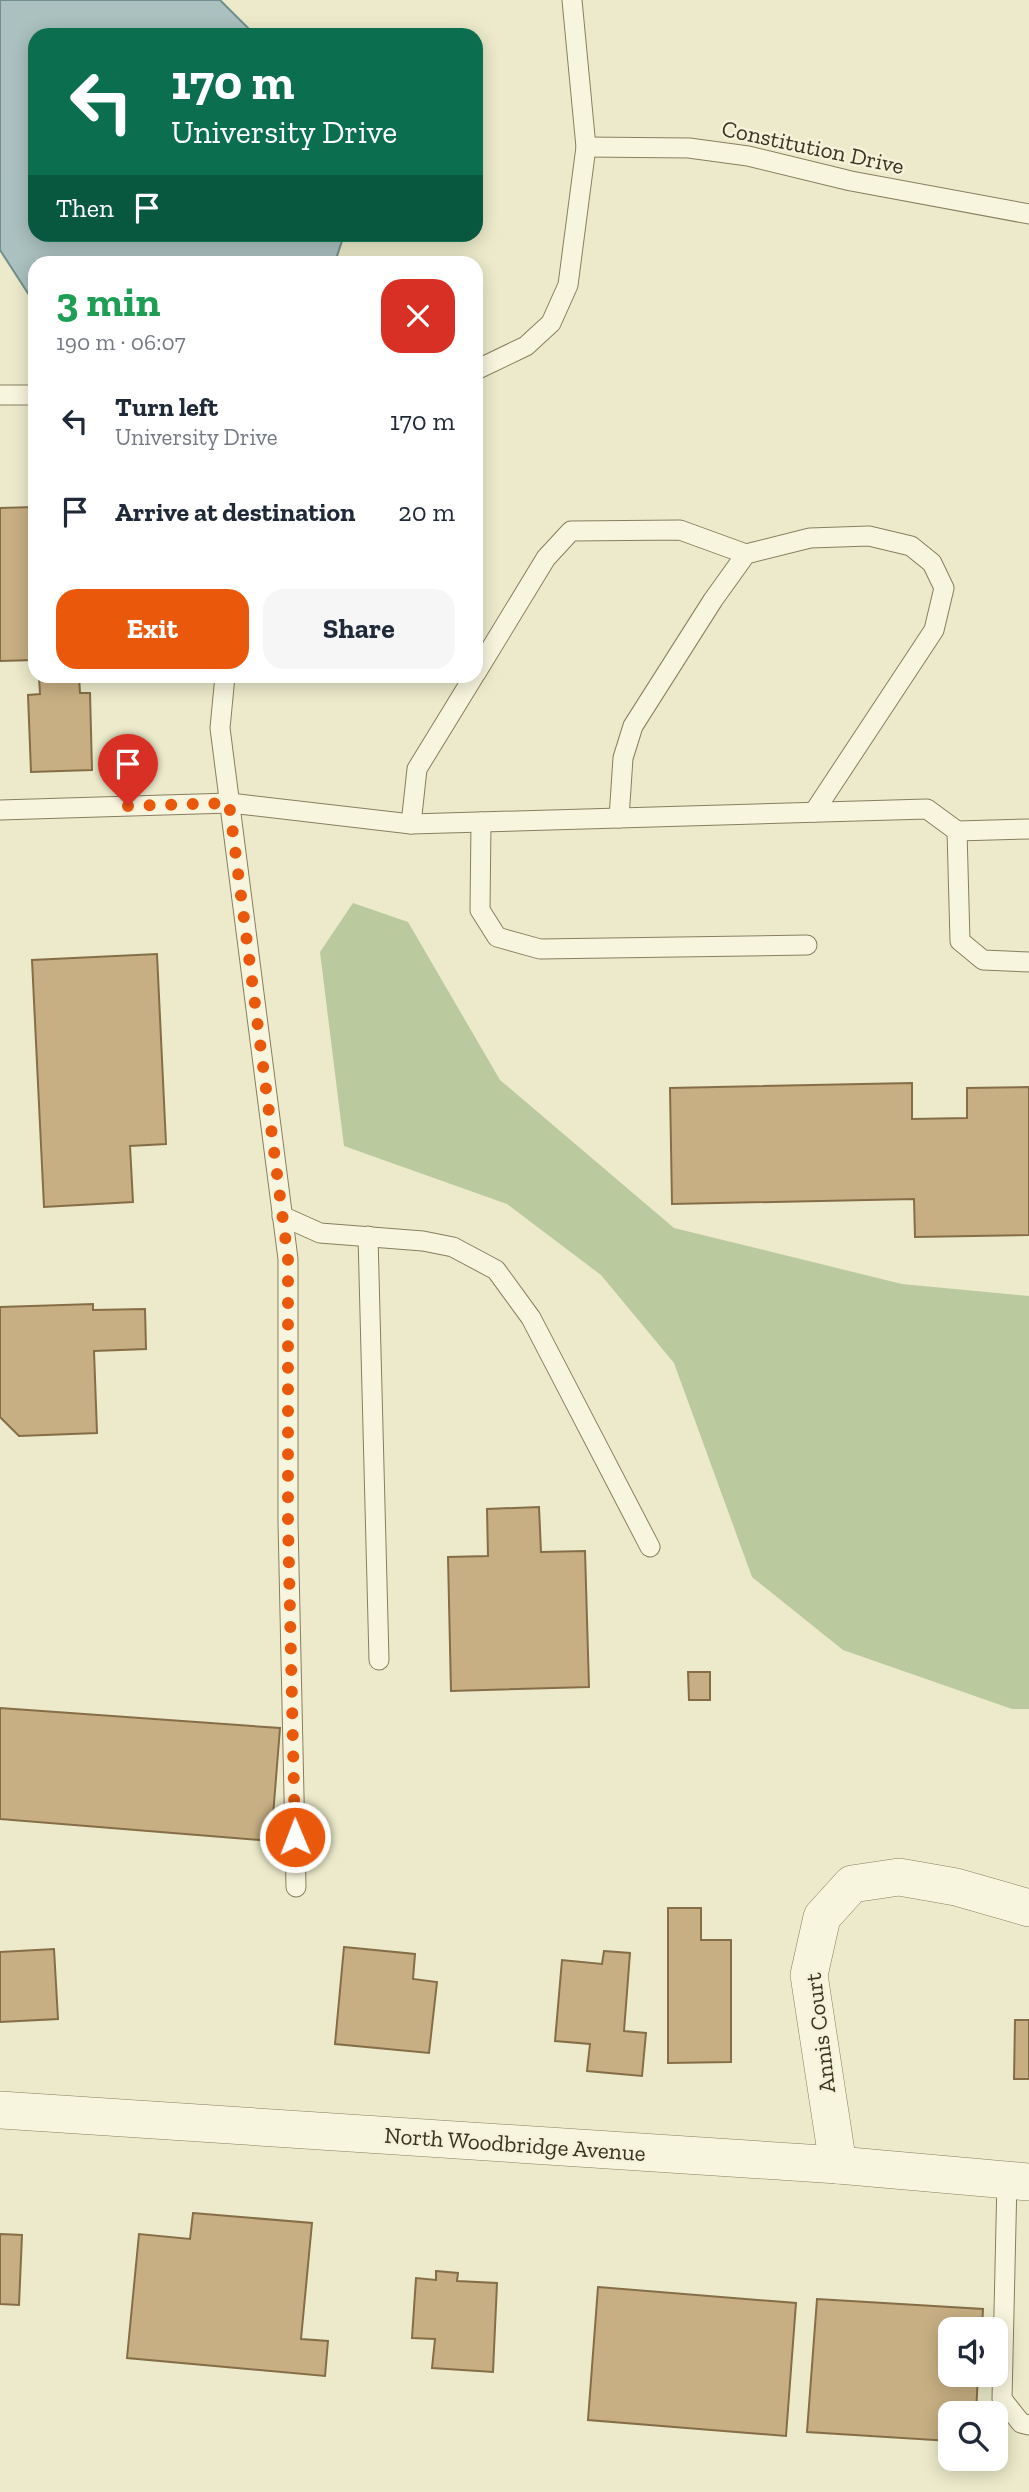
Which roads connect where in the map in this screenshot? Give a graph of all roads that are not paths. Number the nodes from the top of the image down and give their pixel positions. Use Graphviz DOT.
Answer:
graph roads {
  1 [pos="572,0"];
  2 [pos="586,146"];
  3 [pos="1029,214"];
  4 [pos="483,367"];
  5 [pos="0,395"];
  6 [pos="28,395"];
  7 [pos="746,554"];
  8 [pos="483,661"];
  9 [pos="224,683"];
  10 [pos="470,683"];
  11 [pos="229,803"];
  12 [pos="0,810"];
  13 [pos="814,812"];
  14 [pos="619,818"];
  15 [pos="481,822"];
  16 [pos="411,824"];
  17 [pos="1029,829"];
  18 [pos="957,831"];
  19 [pos="807,945"];
  20 [pos="1029,962"];
  21 [pos="282,1216"];
  22 [pos="368,1237"];
  23 [pos="650,1547"];
  24 [pos="379,1660"];
  25 [pos="296,1888"];
  26 [pos="1029,1908"];
  27 [pos="0,2110"];
  28 [pos="838,2165"];
  29 [pos="1018,2181"];
  30 [pos="1029,2425"];
  1 -- 2 [label="lane"];
  2 -- 3 [label="lane, Constitution Drive"];
  2 -- 4 [label="lane"];
  5 -- 6 [label="lane"];
  7 -- 8 [label="lane"];
  7 -- 13 [label="lane"];
  7 -- 14 [label="lane"];
  9 -- 11 [label="lane"];
  10 -- 16 [label="lane"];
  11 -- 12 [label="lane"];
  11 -- 16 [label="lane"];
  11 -- 21 [label="lane"];
  13 -- 14 [label="lane"];
  13 -- 18 [label="lane"];
  14 -- 15 [label="lane"];
  15 -- 16 [label="lane"];
  15 -- 19 [label="lane"];
  17 -- 18 [label="lane"];
  18 -- 20 [label="lane"];
  21 -- 22 [label="lane"];
  21 -- 25 [label="lane"];
  22 -- 23 [label="lane"];
  22 -- 24 [label="lane"];
  26 -- 28 [label="street, Annis Court"];
  27 -- 28 [label="street, North Woodbridge Avenue"];
  28 -- 29 [label="street, North Woodbridge Avenue"];
  29 -- 30 [label="lane"];
}
